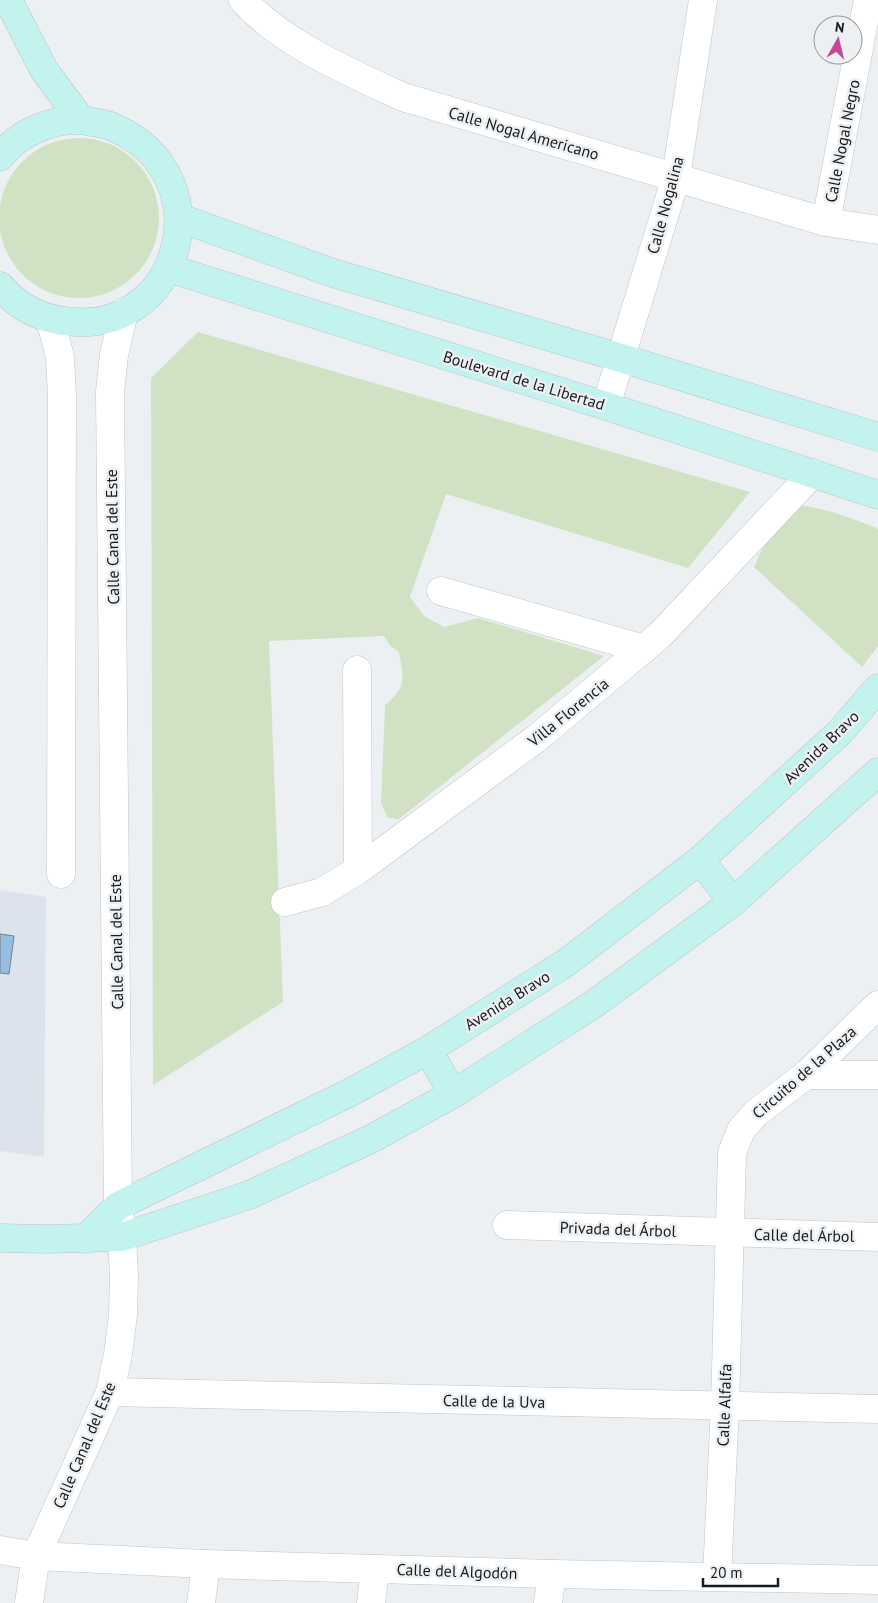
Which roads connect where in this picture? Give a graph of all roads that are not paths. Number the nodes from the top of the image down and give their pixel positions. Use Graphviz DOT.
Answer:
graph roads {
  1 [pos="8,0"];
  2 [pos="244,0"];
  3 [pos="703,0"];
  4 [pos="868,0"];
  5 [pos="866,78"];
  6 [pos="81,120"];
  7 [pos="1,148"];
  8 [pos="676,177"];
  9 [pos="180,218"];
  10 [pos="826,222"];
  11 [pos="878,230"];
  12 [pos="168,268"];
  13 [pos="0,286"];
  14 [pos="124,312"];
  15 [pos="50,319"];
  16 [pos="621,358"];
  17 [pos="606,406"];
  18 [pos="878,437"];
  19 [pos="813,473"];
  20 [pos="878,495"];
  21 [pos="441,591"];
  22 [pos="644,649"];
  23 [pos="357,670"];
  24 [pos="878,688"];
  25 [pos="878,772"];
  26 [pos="700,860"];
  27 [pos="358,870"];
  28 [pos="61,874"];
  29 [pos="285,902"];
  30 [pos="733,902"];
  31 [pos="878,1005"];
  32 [pos="428,1050"];
  33 [pos="806,1075"];
  34 [pos="878,1075"];
  35 [pos="453,1094"];
  36 [pos="118,1206"];
  37 [pos="507,1226"];
  38 [pos="730,1233"];
  39 [pos="122,1237"];
  40 [pos="878,1237"];
  41 [pos="0,1238"];
  42 [pos="85,1239"];
  43 [pos="110,1392"];
  44 [pos="725,1406"];
  45 [pos="878,1409"];
  46 [pos="0,1550"];
  47 [pos="36,1556"];
  48 [pos="206,1564"];
  49 [pos="375,1569"];
  50 [pos="552,1574"];
  51 [pos="717,1576"];
  52 [pos="878,1580"];
  53 [pos="30,1603"];
  54 [pos="202,1603"];
  55 [pos="371,1603"];
  56 [pos="548,1603"];
  1 -- 6 [label="main road"];
  2 -- 8 [label="street, Calle Nogal Americano"];
  3 -- 8 [label="street, Calle Nogalina"];
  4 -- 5 [label="street, Calle Nogal Negro"];
  5 -- 10 [label="street, Calle Nogal Negro"];
  6 -- 7 [label="main road"];
  6 -- 9 [label="main road"];
  8 -- 10 [label="street, Calle Nogal Americano"];
  8 -- 16 [label="street, Calle Nogalina"];
  9 -- 12 [label="main road"];
  9 -- 16 [label="main road"];
  10 -- 11 [label="street, Calle Nogal Americano"];
  12 -- 14 [label="main road"];
  12 -- 17 [label="main road, Boulevard de la Libertad"];
  13 -- 15 [label="main road"];
  14 -- 15 [label="main road"];
  14 -- 36 [label="street, Calle Canal del Este"];
  15 -- 28 [label="street"];
  16 -- 17 [label="street, Calle Nogalina"];
  16 -- 18 [label="main road"];
  17 -- 19 [label="main road, Boulevard de la Libertad"];
  19 -- 20 [label="main road, Boulevard de la Libertad"];
  19 -- 22 [label="street, Villa Florencia"];
  21 -- 22 [label="street"];
  22 -- 27 [label="street, Villa Florencia"];
  23 -- 27 [label="street"];
  24 -- 26 [label="main road, Avenida Bravo"];
  25 -- 30 [label="main road"];
  26 -- 30 [label="main road"];
  26 -- 32 [label="main road, Avenida Bravo"];
  27 -- 29 [label="street, Villa Florencia"];
  30 -- 35 [label="main road"];
  31 -- 33 [label="street, Circuito de la Plaza"];
  32 -- 35 [label="main road"];
  32 -- 36 [label="main road, Avenida Bravo"];
  33 -- 34 [label="street"];
  33 -- 38 [label="street, Circuito de la Plaza"];
  35 -- 39 [label="main road"];
  36 -- 39 [label="street, Calle Canal del Este"];
  36 -- 42 [label="main road, Avenida Bravo"];
  37 -- 38 [label="street, Privada del Árbol"];
  38 -- 40 [label="street, Calle del Árbol"];
  38 -- 44 [label="street, Calle Alfalfa"];
  39 -- 42 [label="main road"];
  39 -- 43 [label="street, Calle Canal del Este"];
  41 -- 42 [label="main road"];
  43 -- 44 [label="street, Calle de la Uva"];
  43 -- 47 [label="street, Calle Canal del Este"];
  44 -- 45 [label="street, Calle de la Uva"];
  44 -- 51 [label="street, Calle Alfalfa"];
  46 -- 47 [label="street, Calle del Algodón"];
  47 -- 48 [label="street, Calle del Algodón"];
  47 -- 53 [label="street, Calle Canal del Este"];
  48 -- 49 [label="street, Calle del Algodón"];
  48 -- 54 [label="street"];
  49 -- 50 [label="street, Calle del Algodón"];
  49 -- 55 [label="street"];
  50 -- 51 [label="street, Calle del Algodón"];
  50 -- 56 [label="street"];
  51 -- 52 [label="street, Calle del Algodón"];
}
